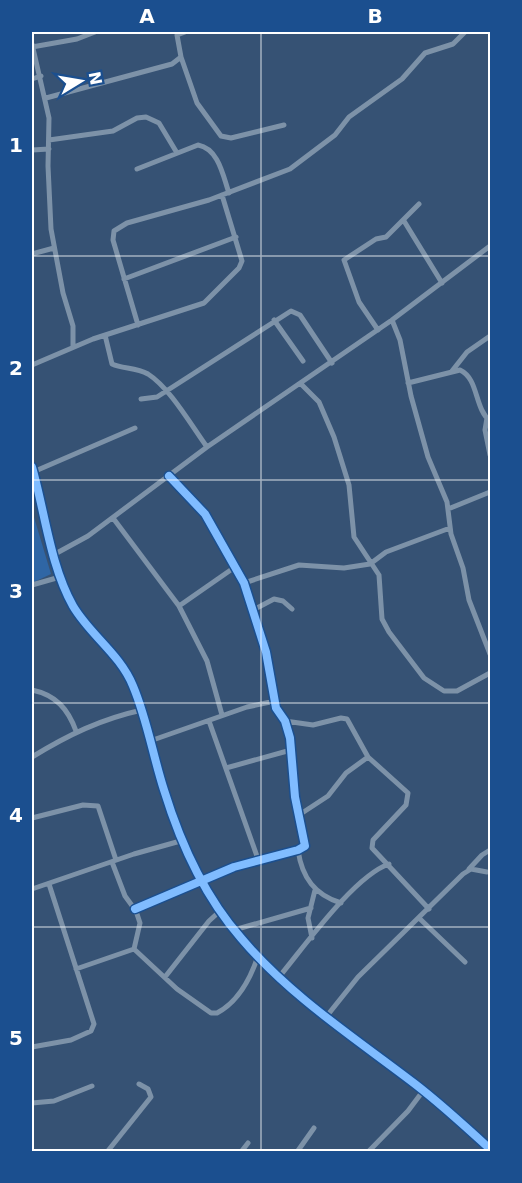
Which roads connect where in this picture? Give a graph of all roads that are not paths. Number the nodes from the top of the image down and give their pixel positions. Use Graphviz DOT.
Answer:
graph roads {
  1 [pos="95,32"];
  2 [pos="185,32"];
  3 [pos="465,32"];
  4 [pos="32,46"];
  5 [pos="181,57"];
  6 [pos="41,76"];
  7 [pos="32,79"];
  8 [pos="46,98"];
  9 [pos="284,125"];
  10 [pos="49,140"];
  11 [pos="49,149"];
  12 [pos="32,150"];
  13 [pos="177,153"];
  14 [pos="137,168"];
  15 [pos="229,193"];
  16 [pos="222,195"];
  17 [pos="419,204"];
  18 [pos="404,221"];
  19 [pos="236,237"];
  20 [pos="490,246"];
  21 [pos="54,248"];
  22 [pos="32,254"];
  23 [pos="124,279"];
  24 [pos="442,283"];
  25 [pos="274,320"];
  26 [pos="392,320"];
  27 [pos="138,325"];
  28 [pos="378,330"];
  29 [pos="105,335"];
  30 [pos="490,336"];
  31 [pos="73,347"];
  32 [pos="303,361"];
  33 [pos="332,363"];
  34 [pos="32,365"];
  35 [pos="452,371"];
  36 [pos="408,382"];
  37 [pos="301,384"];
  38 [pos="166,391"];
  39 [pos="141,399"];
  40 [pos="489,419"];
  41 [pos="135,428"];
  42 [pos="207,447"];
  43 [pos="490,455"];
  44 [pos="32,469"];
  45 [pos="169,476"];
  46 [pos="490,492"];
  47 [pos="448,509"];
  48 [pos="113,518"];
  49 [pos="450,528"];
  50 [pos="55,554"];
  51 [pos="370,564"];
  52 [pos="235,567"];
  53 [pos="60,577"];
  54 [pos="244,583"];
  55 [pos="32,585"];
  56 [pos="179,606"];
  57 [pos="292,609"];
  58 [pos="253,610"];
  59 [pos="490,654"];
  60 [pos="490,666"];
  61 [pos="490,674"];
  62 [pos="32,690"];
  63 [pos="275,701"];
  64 [pos="142,710"];
  65 [pos="222,715"];
  66 [pos="208,721"];
  67 [pos="285,721"];
  68 [pos="76,731"];
  69 [pos="150,741"];
  70 [pos="291,750"];
  71 [pos="32,757"];
  72 [pos="368,757"];
  73 [pos="226,768"];
  74 [pos="298,815"];
  75 [pos="32,818"];
  76 [pos="184,840"];
  77 [pos="298,850"];
  78 [pos="490,850"];
  79 [pos="258,859"];
  80 [pos="114,861"];
  81 [pos="389,864"];
  82 [pos="468,870"];
  83 [pos="487,872"];
  84 [pos="202,882"];
  85 [pos="49,884"];
  86 [pos="32,889"];
  87 [pos="315,890"];
  88 [pos="341,903"];
  89 [pos="311,908"];
  90 [pos="135,909"];
  91 [pos="429,909"];
  92 [pos="220,911"];
  93 [pos="418,918"];
  94 [pos="234,930"];
  95 [pos="312,938"];
  96 [pos="134,949"];
  97 [pos="258,956"];
  98 [pos="465,962"];
  99 [pos="76,969"];
  100 [pos="279,976"];
  101 [pos="165,977"];
  102 [pos="326,1017"];
  103 [pos="32,1047"];
  104 [pos="139,1084"];
  105 [pos="92,1086"];
  106 [pos="423,1091"];
  107 [pos="32,1103"];
  108 [pos="314,1128"];
  109 [pos="248,1143"];
  110 [pos="490,1149"];
  111 [pos="107,1152"];
  112 [pos="241,1152"];
  113 [pos="297,1152"];
  114 [pos="368,1152"];
  1 -- 4 [label="street"];
  2 -- 5 [label="street"];
  3 -- 15 [label="street"];
  4 -- 6 [label="street"];
  5 -- 8 [label="street"];
  5 -- 9 [label="street"];
  6 -- 7 [label="street"];
  6 -- 8 [label="street"];
  8 -- 10 [label="street"];
  10 -- 11 [label="street"];
  10 -- 13 [label="street"];
  11 -- 12 [label="street"];
  11 -- 21 [label="street"];
  13 -- 14 [label="street"];
  13 -- 15 [label="street"];
  15 -- 16 [label="street"];
  16 -- 19 [label="street"];
  16 -- 23 [label="street"];
  17 -- 18 [label="street"];
  18 -- 24 [label="street"];
  18 -- 28 [label="street"];
  19 -- 23 [label="street"];
  19 -- 27 [label="street"];
  20 -- 24 [label="street"];
  21 -- 22 [label="street"];
  21 -- 31 [label="street"];
  23 -- 27 [label="street"];
  24 -- 26 [label="street"];
  25 -- 32 [label="street"];
  25 -- 33 [label="street"];
  25 -- 38 [label="street"];
  26 -- 28 [label="street"];
  26 -- 36 [label="street"];
  27 -- 29 [label="street"];
  28 -- 33 [label="street"];
  29 -- 31 [label="street"];
  29 -- 38 [label="street"];
  30 -- 35 [label="street"];
  31 -- 34 [label="street"];
  33 -- 37 [label="street"];
  35 -- 36 [label="street"];
  35 -- 40 [label="street"];
  36 -- 47 [label="street"];
  37 -- 42 [label="street"];
  37 -- 51 [label="street"];
  38 -- 39 [label="street"];
  38 -- 42 [label="street"];
  40 -- 43 [label="street"];
  41 -- 44 [label="street"];
  42 -- 45 [label="street"];
  44 -- 50 [label="street"];
  45 -- 48 [label="street"];
  45 -- 52 [label="street"];
  46 -- 47 [label="street"];
  47 -- 49 [label="street"];
  48 -- 50 [label="street"];
  48 -- 56 [label="street"];
  49 -- 51 [label="street"];
  49 -- 59 [label="street"];
  50 -- 53 [label="street"];
  51 -- 54 [label="street"];
  51 -- 61 [label="street"];
  52 -- 54 [label="street"];
  52 -- 56 [label="street"];
  53 -- 55 [label="street"];
  53 -- 64 [label="street"];
  54 -- 58 [label="street"];
  56 -- 65 [label="street"];
  57 -- 58 [label="street"];
  58 -- 63 [label="street"];
  60 -- 61 [label="street"];
  62 -- 68 [label="street"];
  63 -- 65 [label="street"];
  63 -- 67 [label="street"];
  64 -- 68 [label="street"];
  64 -- 69 [label="street"];
  65 -- 66 [label="street"];
  66 -- 69 [label="street"];
  66 -- 73 [label="street"];
  67 -- 70 [label="street"];
  67 -- 72 [label="street"];
  68 -- 71 [label="street"];
  69 -- 76 [label="street"];
  70 -- 73 [label="street"];
  70 -- 74 [label="street"];
  72 -- 74 [label="street"];
  72 -- 81 [label="street"];
  73 -- 79 [label="street"];
  74 -- 77 [label="street"];
  75 -- 80 [label="street"];
  76 -- 80 [label="street"];
  76 -- 84 [label="street"];
  77 -- 79 [label="street"];
  77 -- 87 [label="street"];
  78 -- 82 [label="street"];
  79 -- 84 [label="street"];
  80 -- 85 [label="street"];
  80 -- 90 [label="street"];
  81 -- 88 [label="street"];
  81 -- 91 [label="street"];
  82 -- 83 [label="street"];
  82 -- 91 [label="street"];
  84 -- 90 [label="street"];
  84 -- 92 [label="street"];
  85 -- 86 [label="street"];
  85 -- 99 [label="street"];
  87 -- 88 [label="street"];
  87 -- 89 [label="street"];
  88 -- 95 [label="street"];
  89 -- 94 [label="street"];
  89 -- 95 [label="street"];
  90 -- 96 [label="street"];
  91 -- 93 [label="street"];
  92 -- 94 [label="street"];
  92 -- 101 [label="street"];
  93 -- 98 [label="street"];
  93 -- 102 [label="street"];
  94 -- 97 [label="street"];
  95 -- 100 [label="street"];
  96 -- 99 [label="street"];
  96 -- 101 [label="street"];
  97 -- 100 [label="street"];
  97 -- 101 [label="street"];
  99 -- 103 [label="street"];
  100 -- 102 [label="street"];
  102 -- 106 [label="street"];
  104 -- 111 [label="street"];
  105 -- 107 [label="street"];
  106 -- 110 [label="street"];
  106 -- 114 [label="street"];
  108 -- 113 [label="street"];
  109 -- 112 [label="street"];
}
